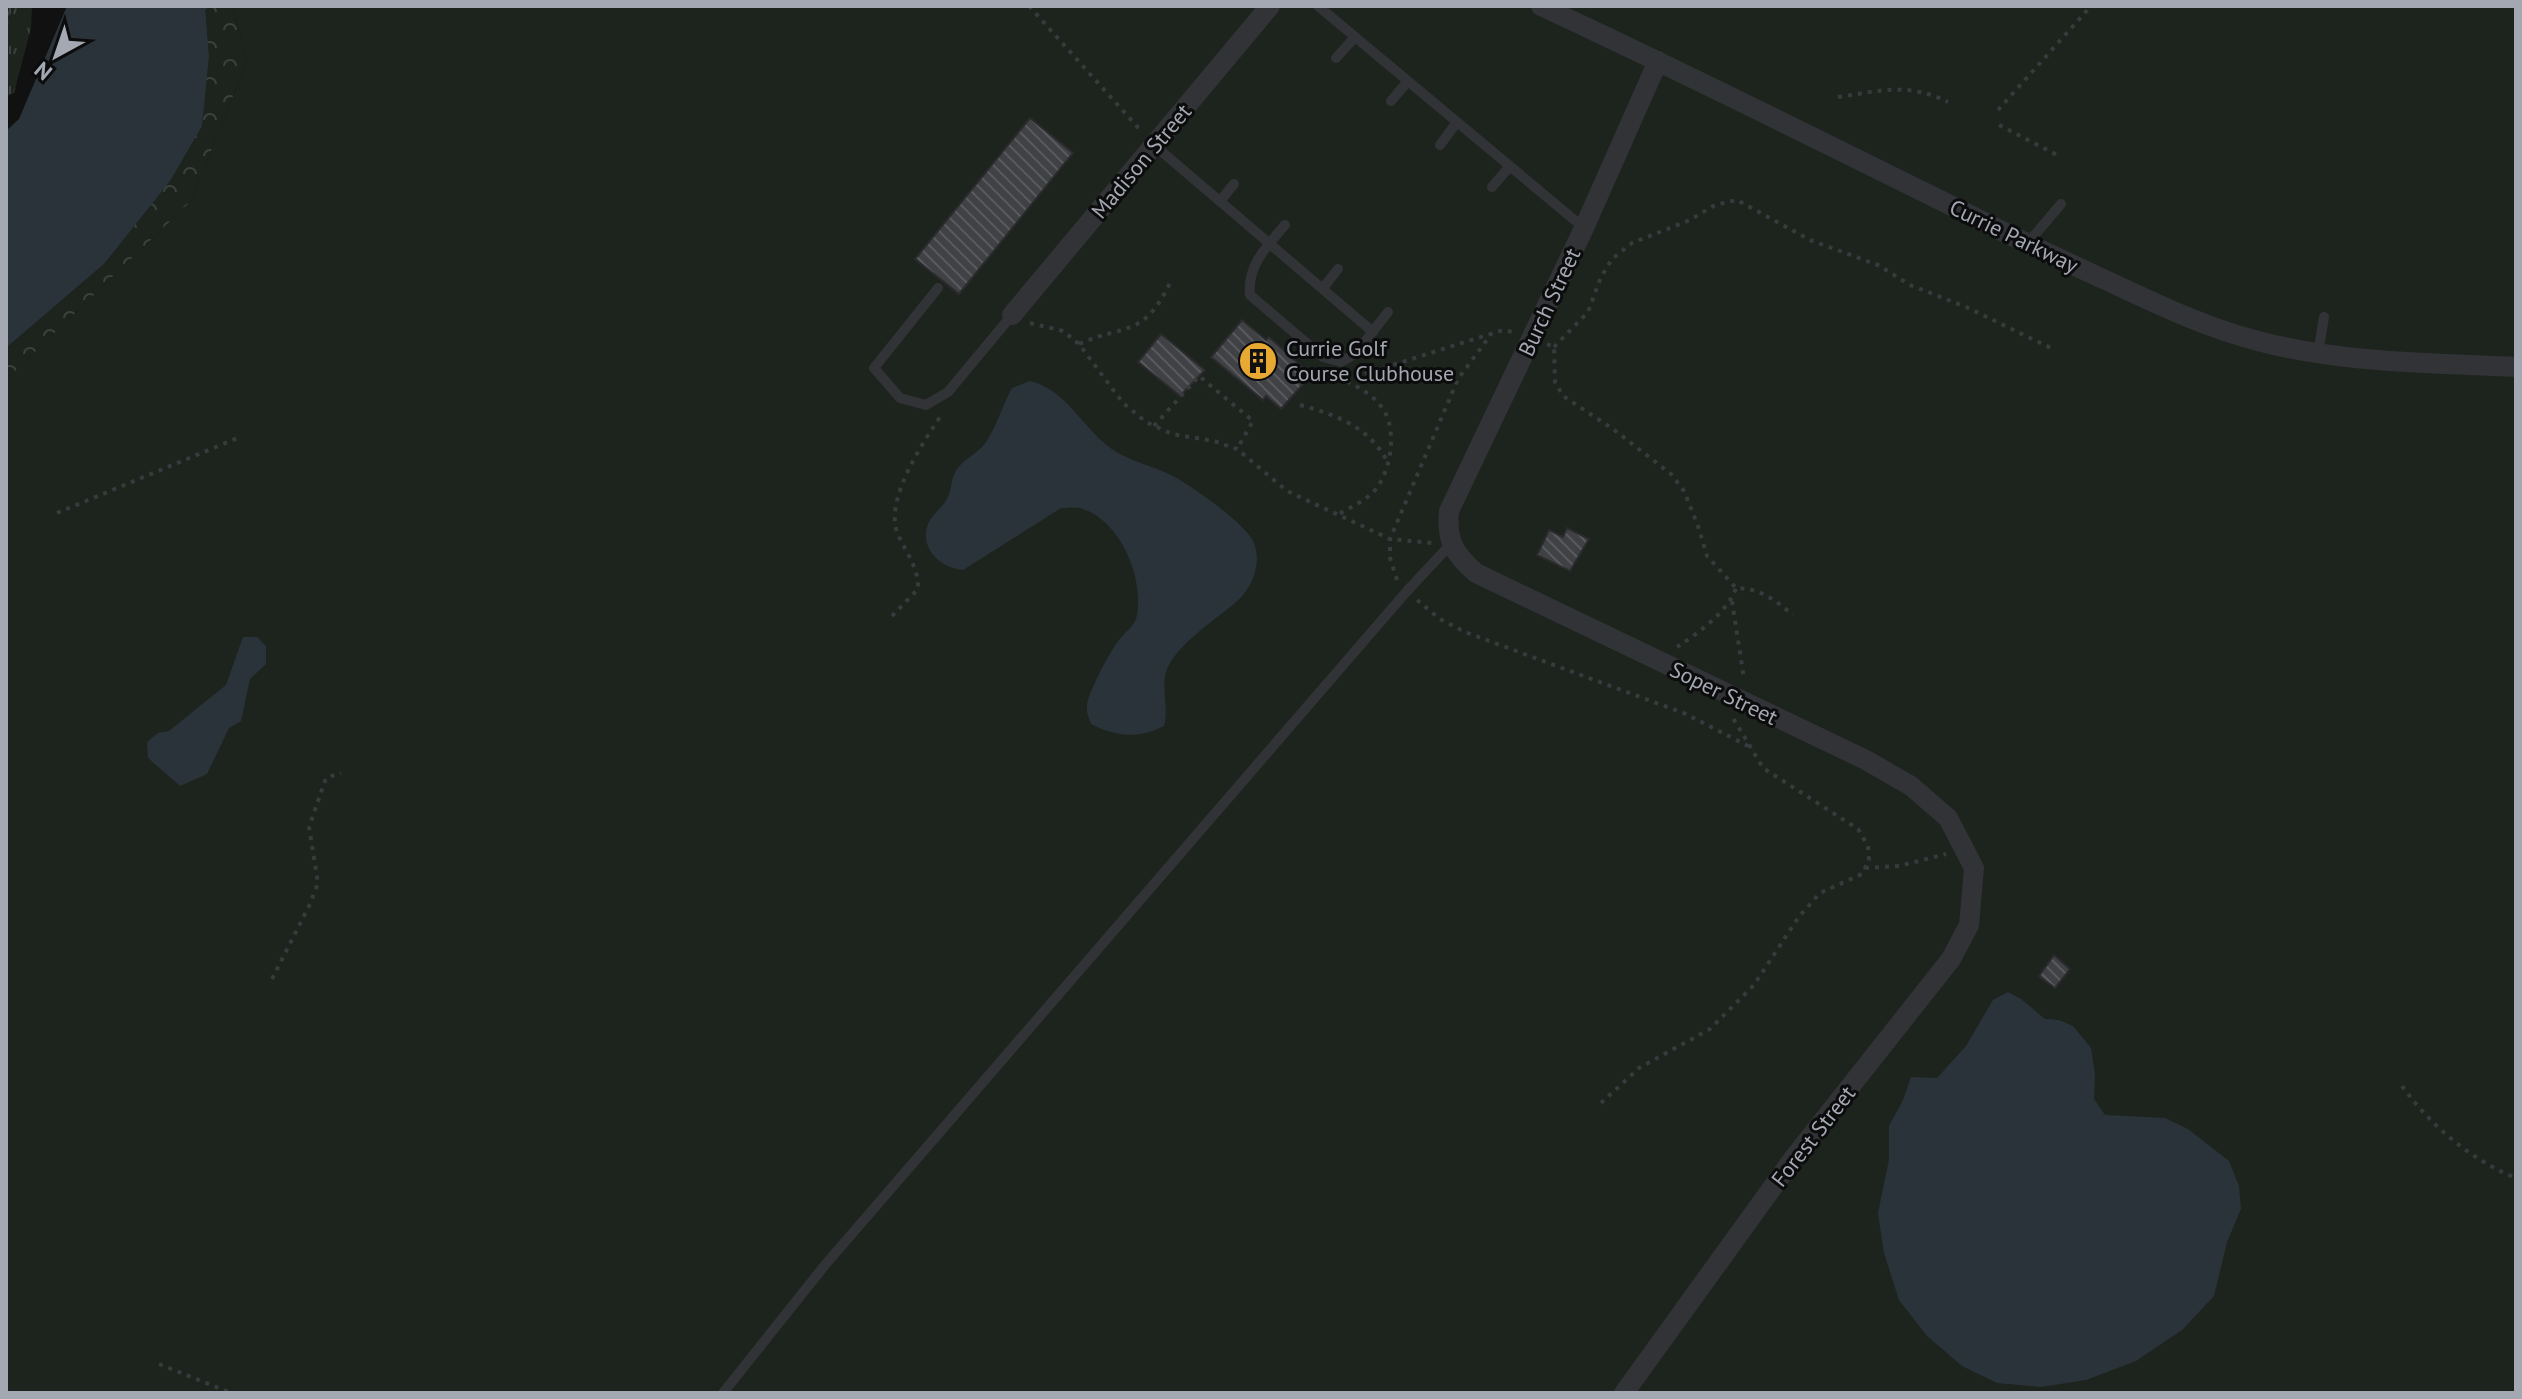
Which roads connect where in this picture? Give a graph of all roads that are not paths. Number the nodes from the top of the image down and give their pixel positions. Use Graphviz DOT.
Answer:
graph roads {
  1 [pos="1270,6"];
  2 [pos="1318,6"];
  3 [pos="1541,6"];
  4 [pos="1355,37"];
  5 [pos="1336,58"];
  6 [pos="1658,61"];
  7 [pos="1408,81"];
  8 [pos="1391,101"];
  9 [pos="1457,122"];
  10 [pos="1154,145"];
  11 [pos="1440,145"];
  12 [pos="1510,166"];
  13 [pos="1234,184"];
  14 [pos="1492,187"];
  15 [pos="1220,201"];
  16 [pos="2061,204"];
  17 [pos="1285,225"];
  18 [pos="1584,228"];
  19 [pos="1269,243"];
  20 [pos="2027,244"];
  21 [pos="1338,269"];
  22 [pos="938,288"];
  23 [pos="1323,288"];
  24 [pos="1388,312"];
  25 [pos="1012,315"];
  26 [pos="2324,317"];
  27 [pos="1373,332"];
  28 [pos="2318,353"];
  29 [pos="2516,367"];
  30 [pos="1450,545"];
  31 [pos="1974,868"];
  32 [pos="723,1393"];
  33 [pos="1624,1393"];
  1 -- 10 [label="street, Madison Street"];
  2 -- 4 [label="lane"];
  3 -- 6 [label="street, Currie Parkway"];
  4 -- 5 [label="lane"];
  4 -- 7 [label="lane"];
  6 -- 18 [label="street, Burch Street"];
  6 -- 20 [label="street, Currie Parkway"];
  7 -- 8 [label="lane"];
  7 -- 9 [label="lane"];
  9 -- 11 [label="lane"];
  9 -- 12 [label="lane"];
  10 -- 15 [label="lane"];
  10 -- 25 [label="street, Madison Street"];
  12 -- 14 [label="lane"];
  12 -- 18 [label="lane"];
  13 -- 15 [label="lane"];
  15 -- 19 [label="lane"];
  16 -- 20 [label="lane"];
  17 -- 19 [label="lane"];
  18 -- 30 [label="street, Burch Street"];
  19 -- 23 [label="lane"];
  19 -- 27 [label="lane"];
  20 -- 28 [label="street, Currie Parkway"];
  21 -- 23 [label="lane"];
  22 -- 25 [label="lane"];
  23 -- 27 [label="lane"];
  24 -- 27 [label="lane"];
  26 -- 28 [label="lane"];
  28 -- 29 [label="street, Currie Parkway"];
  30 -- 31 [label="street, Soper Street"];
  30 -- 32 [label="lane"];
  31 -- 33 [label="street, Forest Street"];
}
